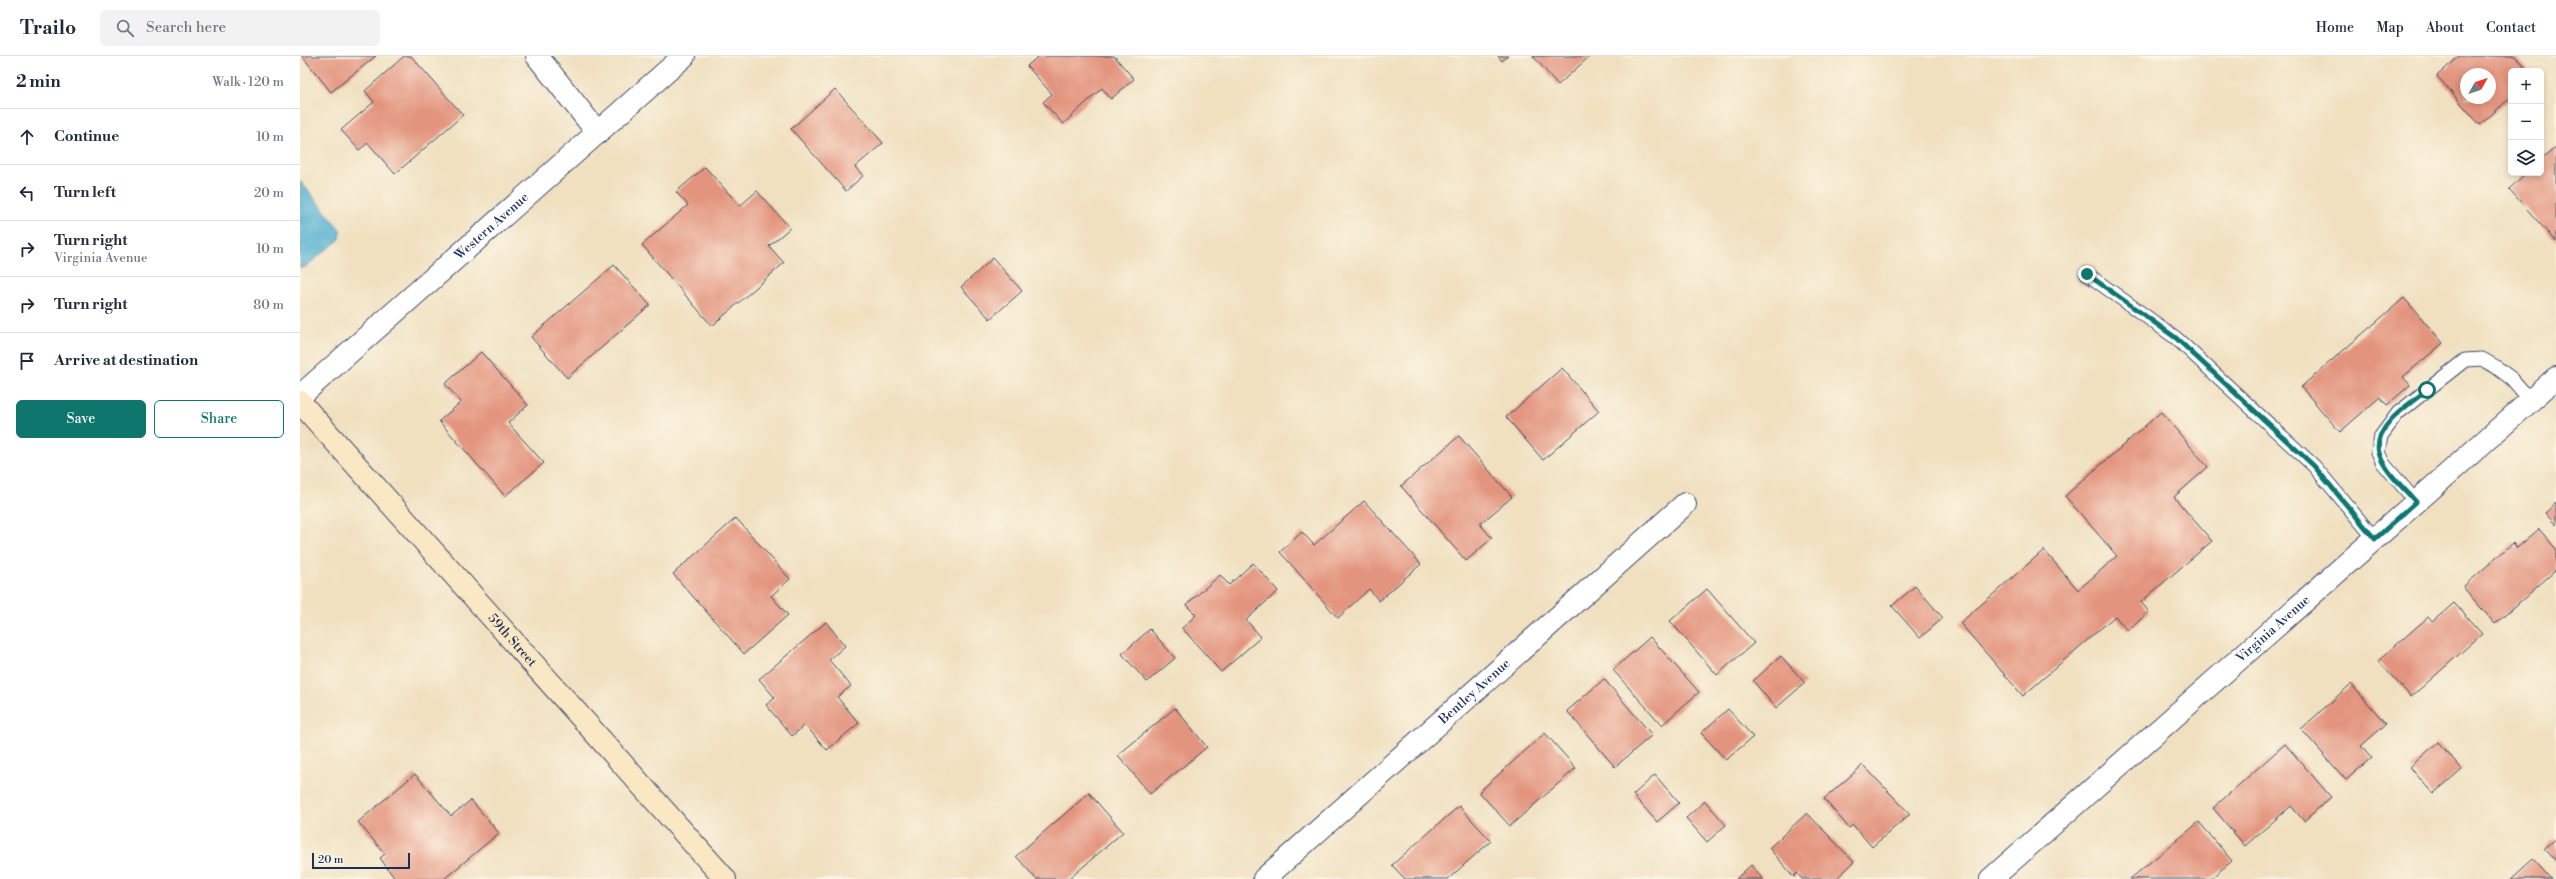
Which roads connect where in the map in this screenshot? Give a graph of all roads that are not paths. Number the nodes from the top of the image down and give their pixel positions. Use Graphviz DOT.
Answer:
graph roads {
  1 [pos="537,56"];
  2 [pos="684,56"];
  3 [pos="598,133"];
  4 [pos="2087,274"];
  5 [pos="2556,378"];
  6 [pos="300,396"];
  7 [pos="2530,401"];
  8 [pos="300,402"];
  9 [pos="2416,502"];
  10 [pos="1685,504"];
  11 [pos="2375,539"];
  12 [pos="725,879"];
  13 [pos="1264,879"];
  14 [pos="1991,879"];
  1 -- 3 [label="street"];
  2 -- 3 [label="street, Western Avenue"];
  3 -- 6 [label="street, Western Avenue"];
  4 -- 11 [label="lane"];
  5 -- 7 [label="street, Virginia Avenue"];
  7 -- 9 [label="street, Virginia Avenue"];
  7 -- 9 [label="lane"];
  8 -- 12 [label="street, 59th Street"];
  9 -- 11 [label="street, Virginia Avenue"];
  10 -- 13 [label="street, Bentley Avenue"];
  11 -- 14 [label="street, Virginia Avenue"];
}
